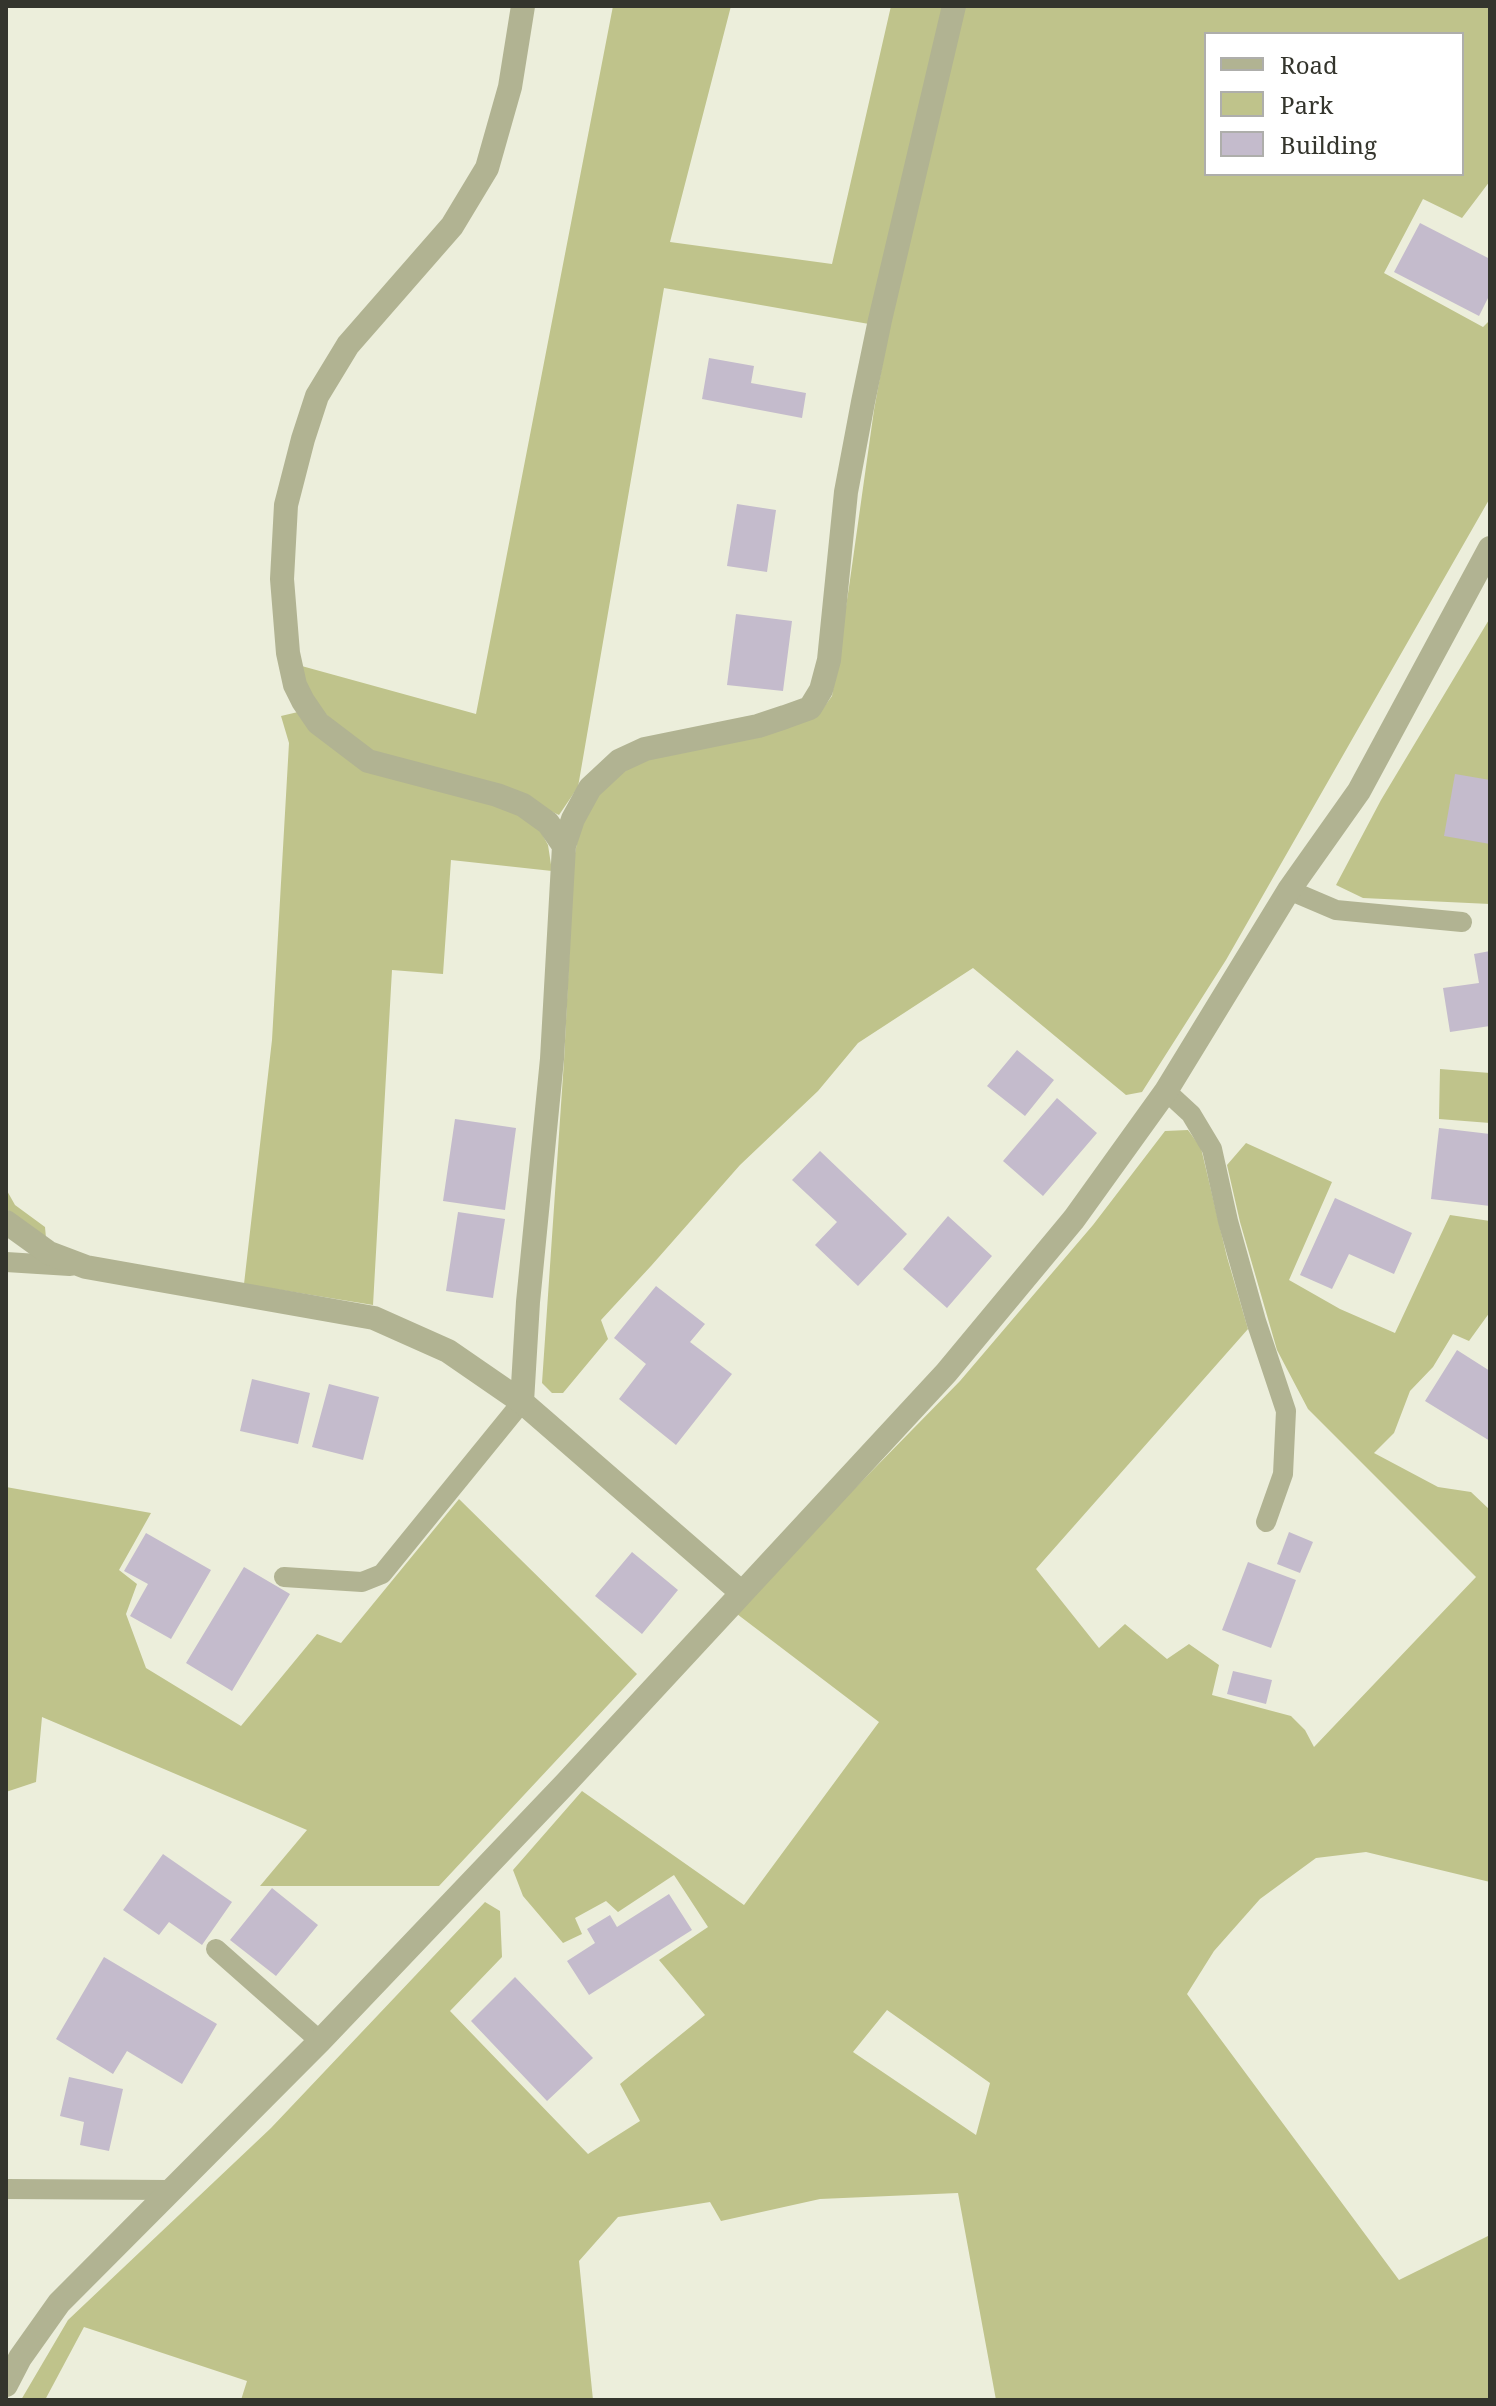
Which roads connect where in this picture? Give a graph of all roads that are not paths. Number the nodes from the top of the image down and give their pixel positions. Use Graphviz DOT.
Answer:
graph roads {
  1 [pos="523,6"];
  2 [pos="954,6"];
  3 [pos="1490,548"];
  4 [pos="564,846"];
  5 [pos="1289,890"];
  6 [pos="1462,922"];
  7 [pos="1166,1091"];
  8 [pos="6,1222"];
  9 [pos="6,1262"];
  10 [pos="86,1267"];
  11 [pos="522,1402"];
  12 [pos="1266,1522"];
  13 [pos="284,1577"];
  14 [pos="742,1593"];
  15 [pos="216,1949"];
  16 [pos="320,2041"];
  17 [pos="6,2189"];
  18 [pos="170,2190"];
  19 [pos="6,2385"];
  1 -- 4 [label="street"];
  2 -- 4 [label="street"];
  3 -- 5 [label="street"];
  4 -- 11 [label="street"];
  5 -- 6 [label="lane"];
  5 -- 7 [label="street"];
  7 -- 12 [label="lane"];
  7 -- 14 [label="street"];
  8 -- 10 [label="street"];
  9 -- 10 [label="lane"];
  10 -- 11 [label="street"];
  11 -- 13 [label="lane"];
  11 -- 14 [label="street"];
  14 -- 16 [label="street"];
  15 -- 16 [label="lane"];
  16 -- 18 [label="street"];
  17 -- 18 [label="lane"];
  18 -- 19 [label="street"];
}
